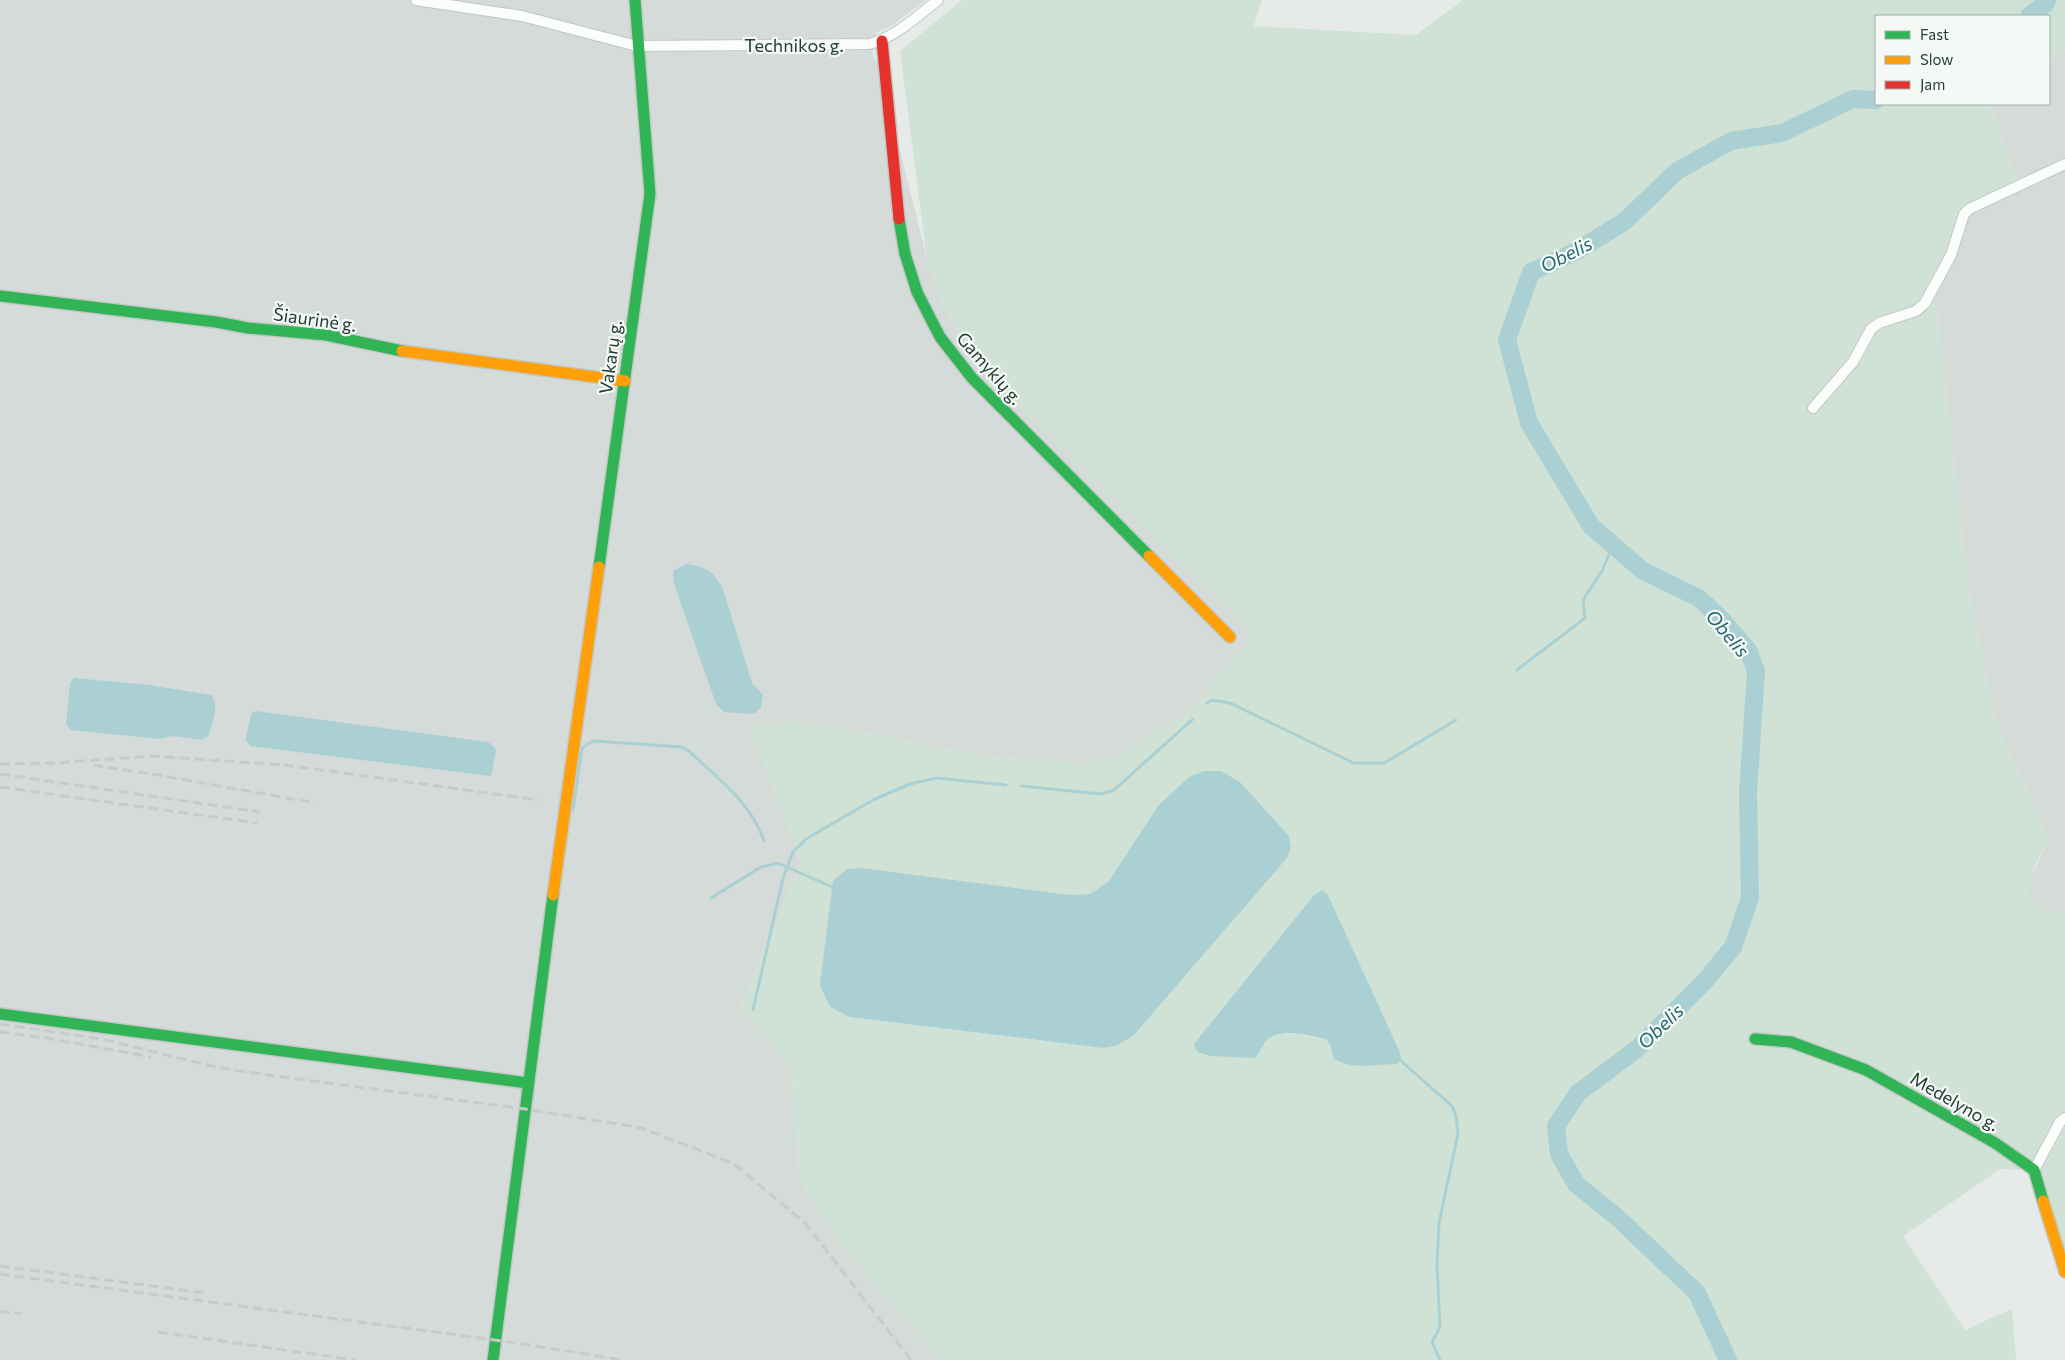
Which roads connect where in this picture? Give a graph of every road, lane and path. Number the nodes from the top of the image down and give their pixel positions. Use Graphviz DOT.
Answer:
graph roads {
  1 [pos="416,0"];
  2 [pos="635,0"];
  3 [pos="938,0"];
  4 [pos="882,41"];
  5 [pos="638,46"];
  6 [pos="2065,164"];
  7 [pos="0,296"];
  8 [pos="624,381"];
  9 [pos="1813,408"];
  10 [pos="1230,637"];
  11 [pos="0,1014"];
  12 [pos="1755,1039"];
  13 [pos="528,1083"];
  14 [pos="2065,1118"];
  15 [pos="2034,1170"];
  16 [pos="2065,1272"];
  17 [pos="493,1360"];
  1 -- 5 [label="street, Technikos g."];
  2 -- 5 [label="street, Vakarų g."];
  3 -- 4 [label="street, Technikos g."];
  4 -- 5 [label="street, Technikos g."];
  4 -- 10 [label="street, Gamyklų g."];
  5 -- 8 [label="street, Vakarų g."];
  6 -- 9 [label="street"];
  7 -- 8 [label="street, Šiaurinė g."];
  8 -- 13 [label="street, Vakarų g."];
  11 -- 13 [label="street"];
  12 -- 15 [label="street, Medelyno g."];
  13 -- 17 [label="street, Vakarų g."];
  14 -- 15 [label="street"];
  15 -- 16 [label="street"];
}
